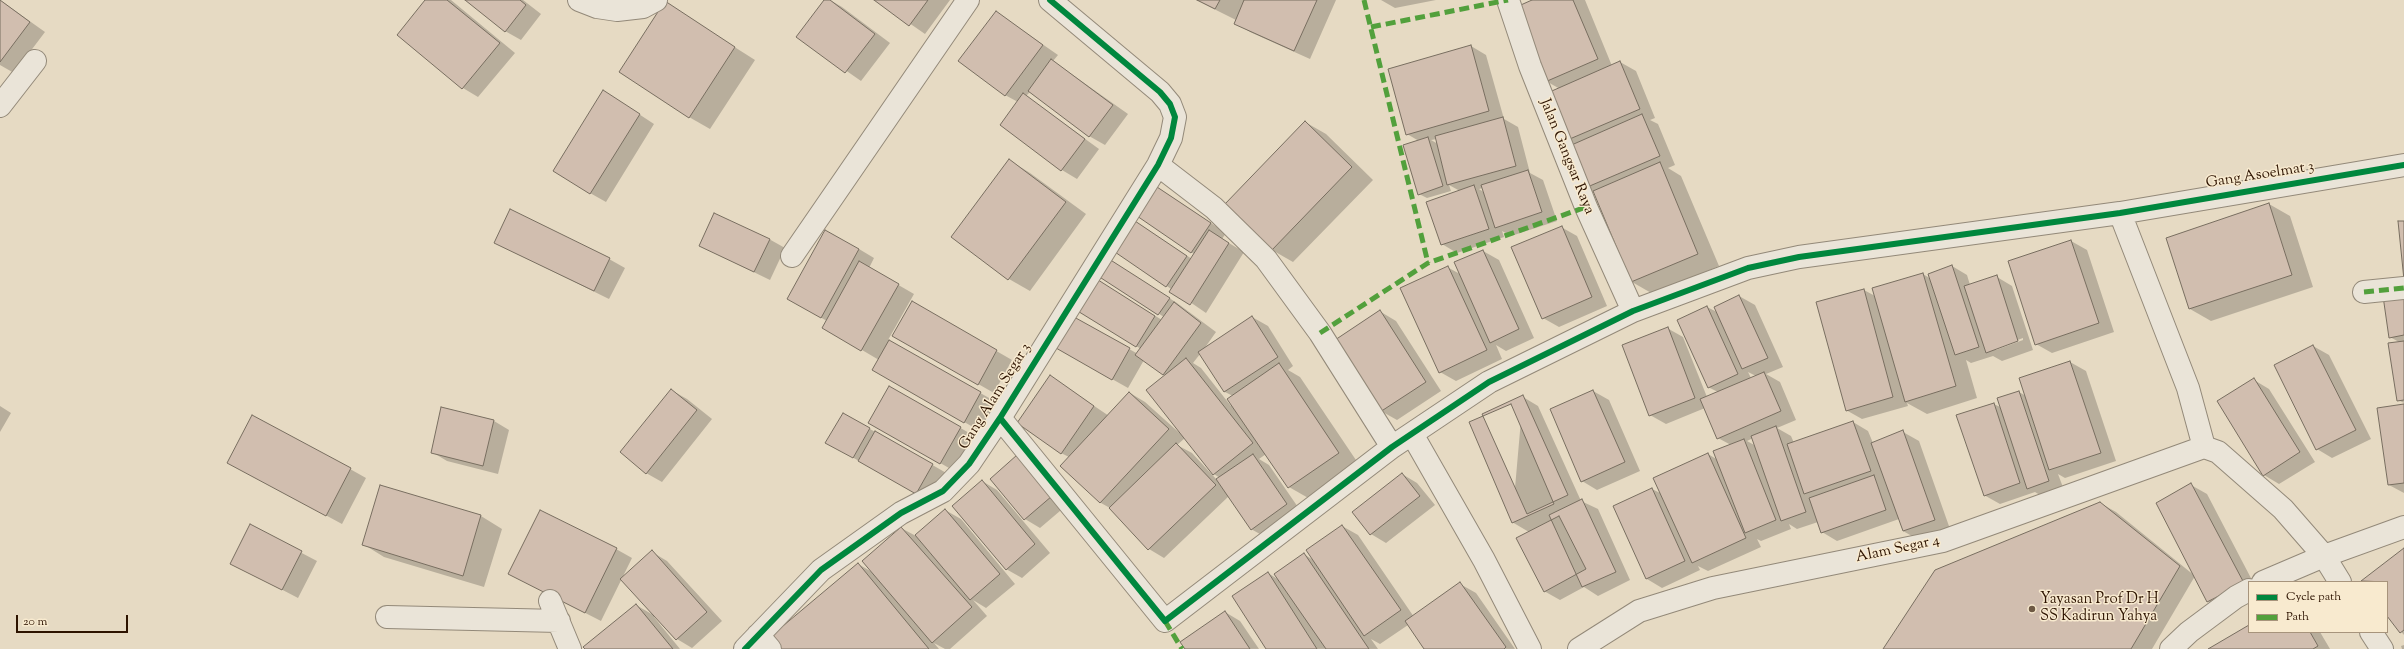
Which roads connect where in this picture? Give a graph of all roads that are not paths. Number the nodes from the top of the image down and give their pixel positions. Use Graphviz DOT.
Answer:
graph roads {
  1 [pos="579,0"];
  2 [pos="656,0"];
  3 [pos="968,0"];
  4 [pos="1050,0"];
  5 [pos="1508,0"];
  6 [pos="35,61"];
  7 [pos="0,106"];
  8 [pos="1158,165"];
  9 [pos="2404,165"];
  10 [pos="2120,213"];
  11 [pos="792,256"];
  12 [pos="2404,288"];
  13 [pos="2364,292"];
  14 [pos="1633,311"];
  15 [pos="1000,418"];
  16 [pos="1412,434"];
  17 [pos="1392,447"];
  18 [pos="2211,450"];
  19 [pos="2404,527"];
  20 [pos="2324,556"];
  21 [pos="2265,581"];
  22 [pos="2339,581"];
  23 [pos="2248,591"];
  24 [pos="550,602"];
  25 [pos="387,617"];
  26 [pos="559,621"];
  27 [pos="2372,633"];
  28 [pos="758,644"];
  29 [pos="570,649"];
  30 [pos="1530,649"];
  31 [pos="1579,649"];
  32 [pos="2171,649"];
  33 [pos="2382,649"];
  1 -- 2 [label="street"];
  3 -- 11 [label="street"];
  4 -- 8 [label="street, Gang Alam Segar 3"];
  5 -- 14 [label="street, Jalan Gangsar Raya"];
  6 -- 7 [label="street"];
  8 -- 15 [label="street, Gang Alam Segar 3"];
  8 -- 17 [label="street"];
  9 -- 10 [label="street, Gang Asoelmat 3"];
  10 -- 14 [label="street, Gang Asoelmat 3"];
  10 -- 18 [label="street"];
  12 -- 13 [label="street"];
  14 -- 16 [label="street, Gang Asoelmat 3"];
  15 -- 17 [label="street, Gang Asoelmat 3"];
  15 -- 28 [label="street, Gang Alam Segar 3"];
  16 -- 17 [label="street, Gang Asoelmat 3"];
  16 -- 30 [label="street"];
  18 -- 20 [label="street"];
  18 -- 31 [label="street, Alam Segar 4"];
  19 -- 20 [label="street"];
  20 -- 21 [label="street"];
  20 -- 22 [label="street"];
  23 -- 32 [label="street"];
  24 -- 26 [label="street"];
  25 -- 26 [label="street"];
  26 -- 29 [label="street"];
  27 -- 33 [label="street"];
}
